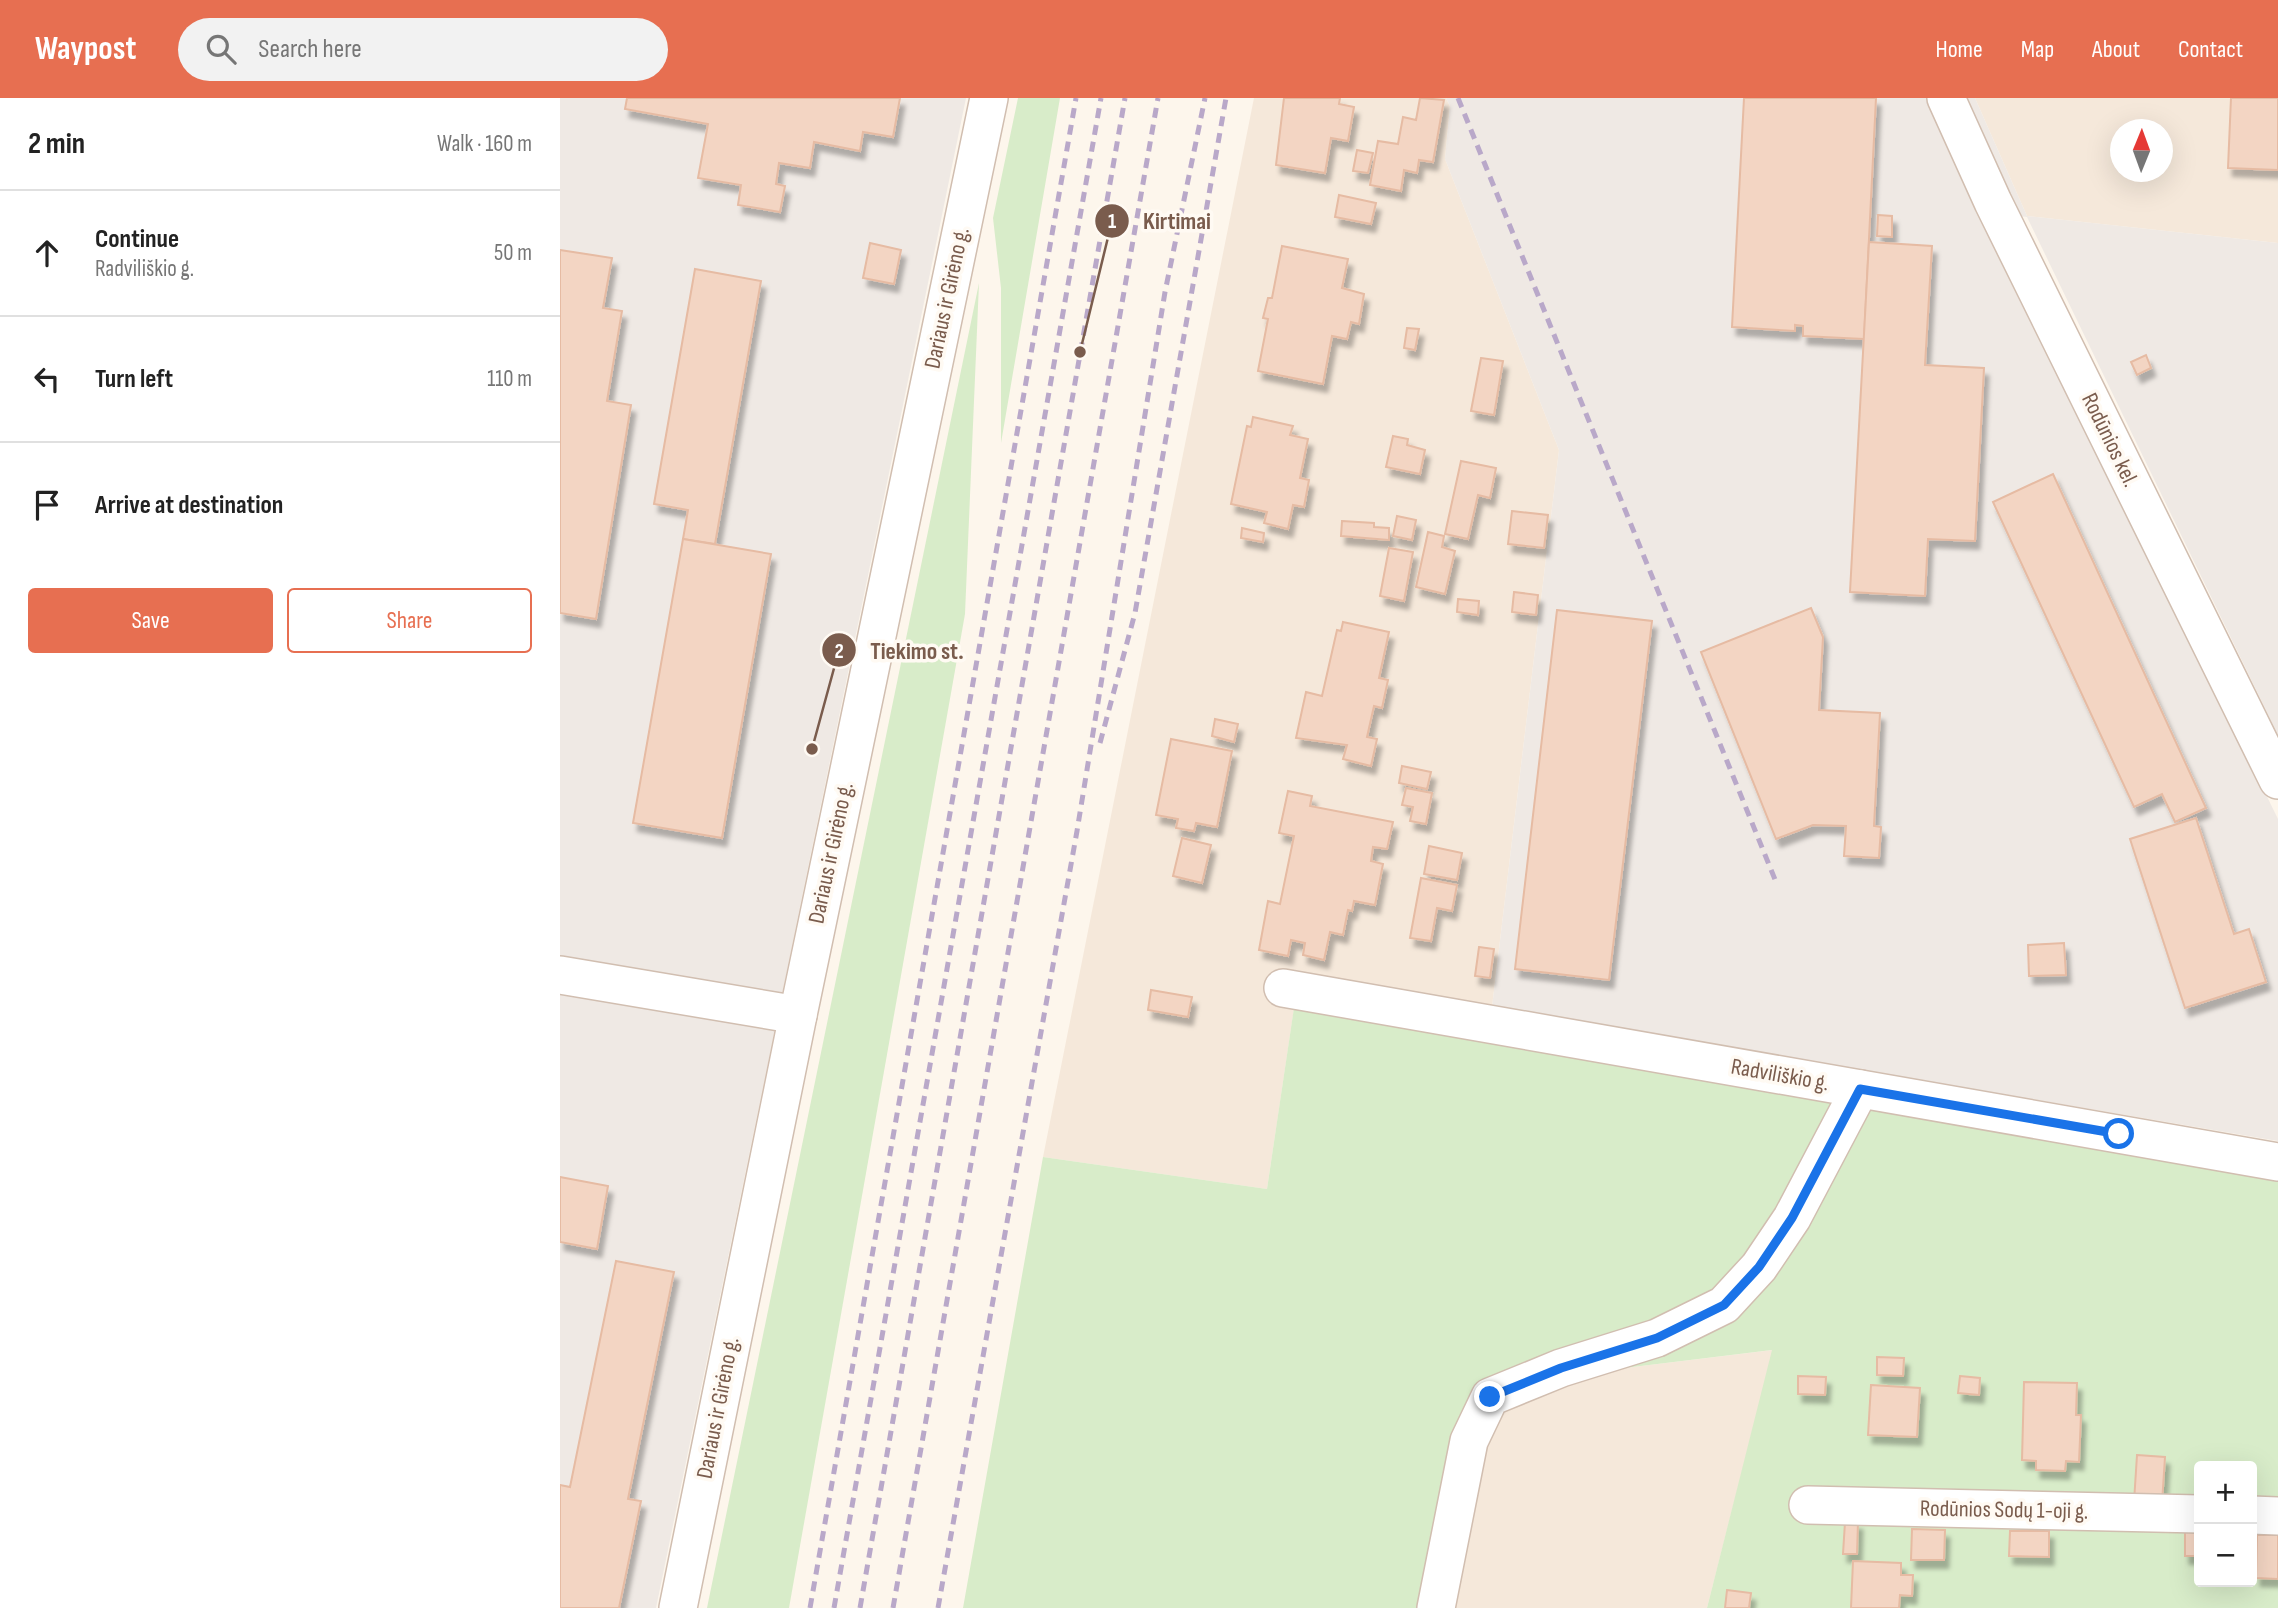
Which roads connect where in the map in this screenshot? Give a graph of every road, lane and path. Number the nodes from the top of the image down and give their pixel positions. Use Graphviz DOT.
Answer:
graph roads {
  1 [pos="989,98"];
  2 [pos="1946,98"];
  3 [pos="2278,780"];
  4 [pos="560,975"];
  5 [pos="1283,988"];
  6 [pos="798,1015"];
  7 [pos="1860,1089"];
  8 [pos="2278,1162"];
  9 [pos="1808,1505"];
  10 [pos="2194,1514"];
  11 [pos="2257,1515"];
  12 [pos="2278,1516"];
  13 [pos="678,1608"];
  14 [pos="1436,1608"];
  1 -- 6 [label="street, Dariaus ir Girėno g."];
  2 -- 3 [label="street, Rodūnios kel."];
  4 -- 6 [label="street"];
  5 -- 7 [label="street, Radviliškio g."];
  6 -- 13 [label="street, Dariaus ir Girėno g."];
  7 -- 8 [label="street, Radviliškio g."];
  7 -- 14 [label="street"];
  9 -- 10 [label="street, Rodūnios Sodų 1-oji g."];
  11 -- 12 [label="street"];
}
